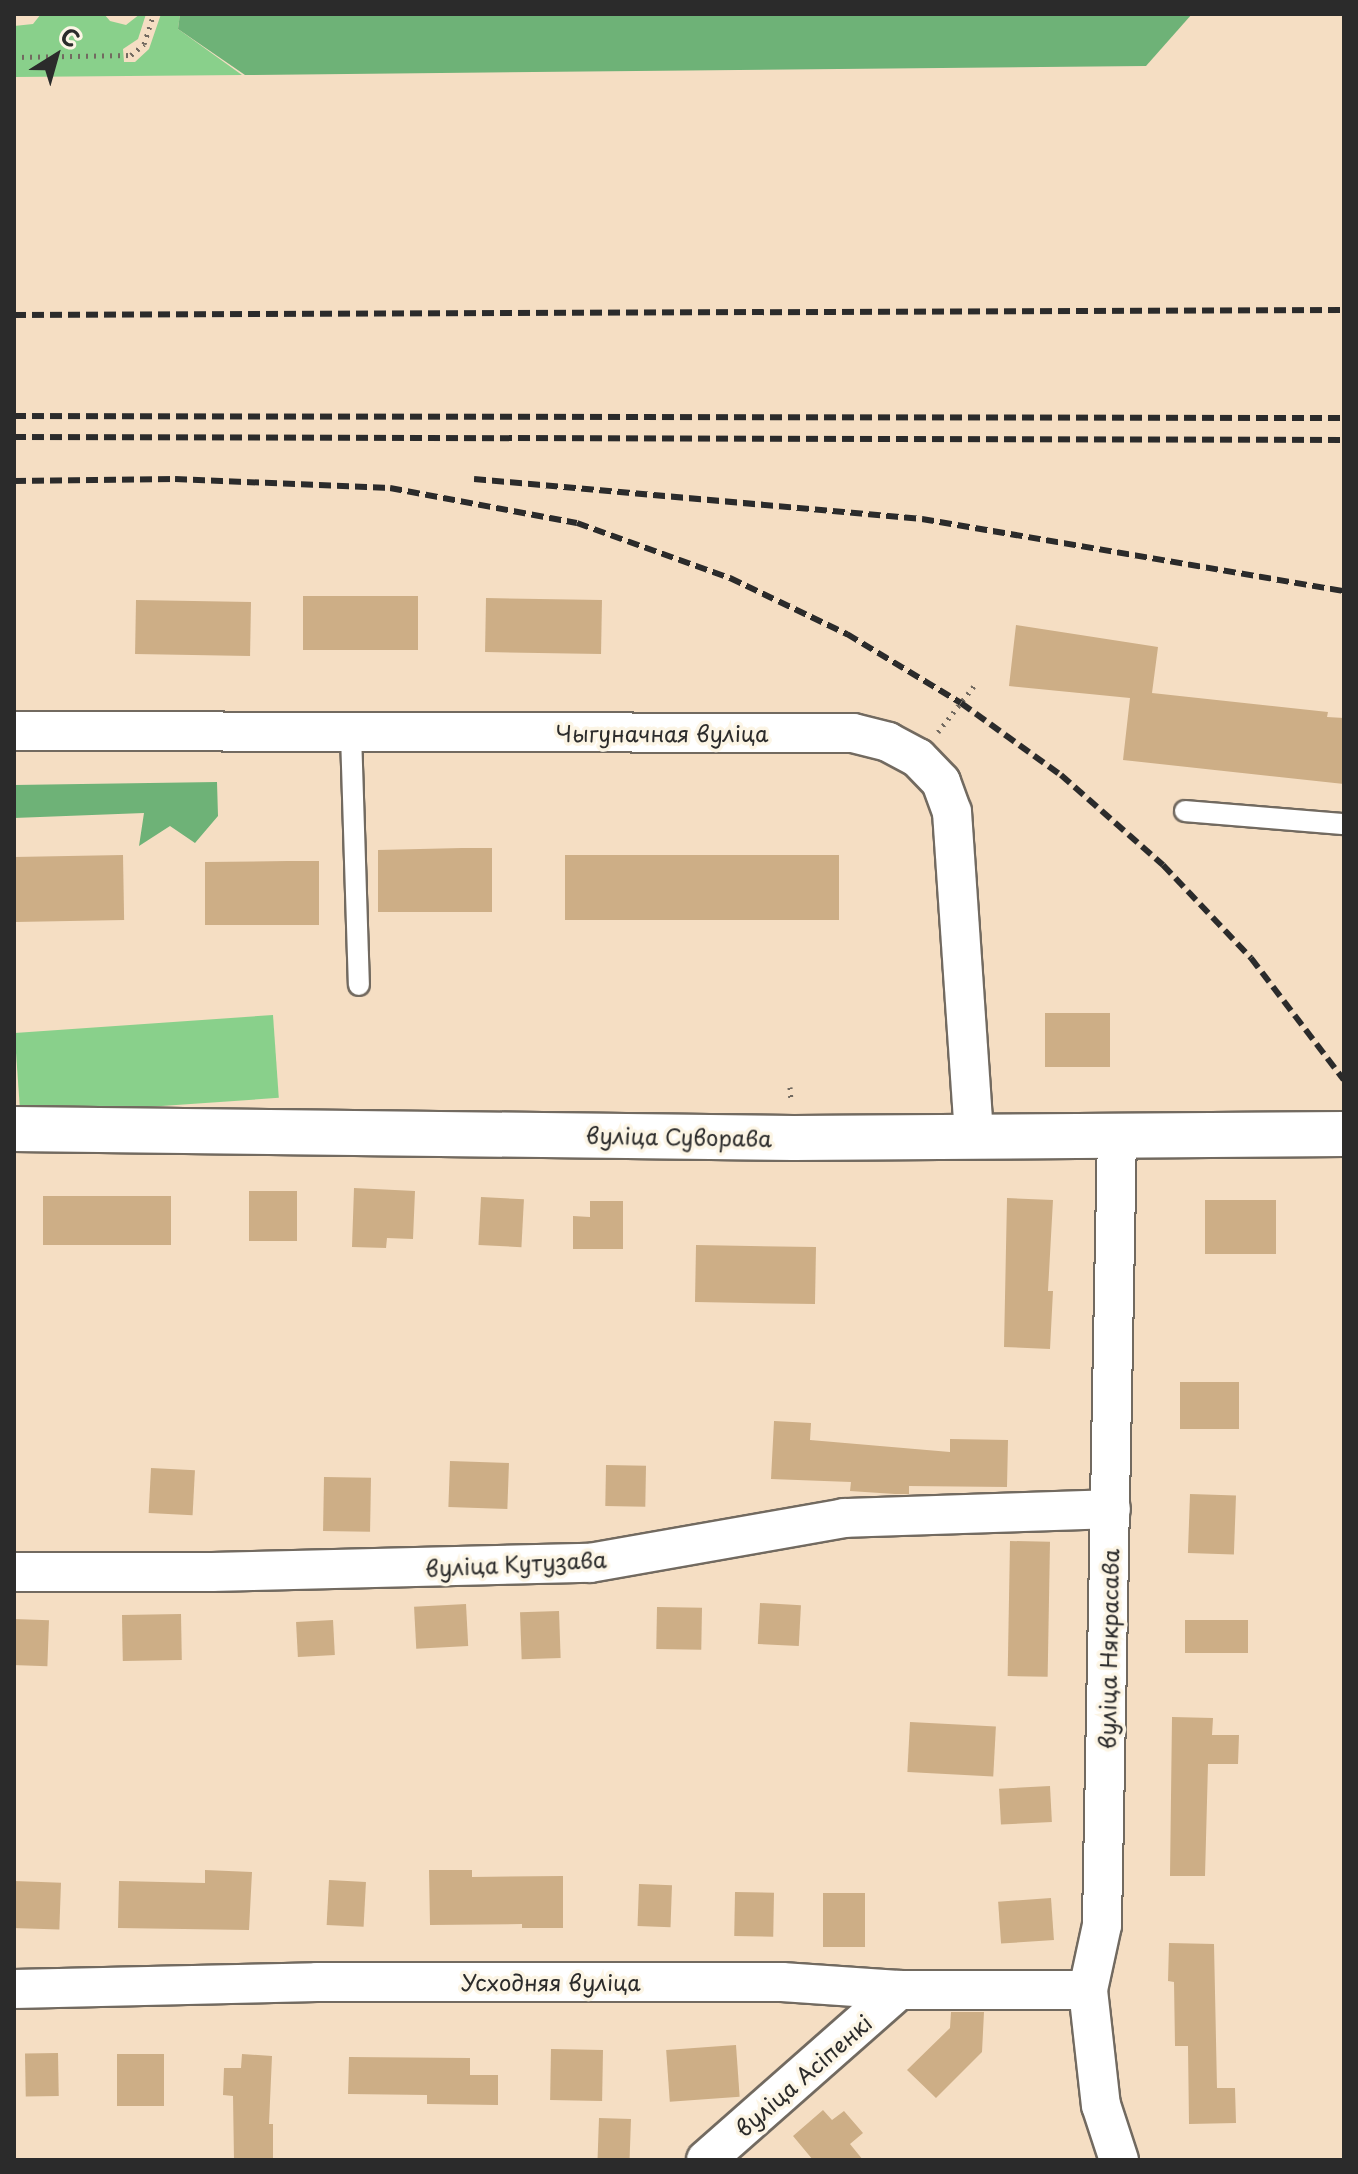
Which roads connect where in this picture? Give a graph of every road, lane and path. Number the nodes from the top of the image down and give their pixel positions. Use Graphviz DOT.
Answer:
graph roads {
  1 [pos="154,14"];
  2 [pos="14,57"];
  3 [pos="977,682"];
  4 [pos="14,731"];
  5 [pos="351,734"];
  6 [pos="918,758"];
  7 [pos="1185,811"];
  8 [pos="1344,824"];
  9 [pos="359,985"];
  10 [pos="14,1129"];
  11 [pos="974,1134"];
  12 [pos="1117,1134"];
  13 [pos="1344,1134"];
  14 [pos="1111,1509"];
  15 [pos="14,1572"];
  16 [pos="14,1989"];
  17 [pos="899,1990"];
  18 [pos="1088,1990"];
  19 [pos="706,2160"];
  20 [pos="1119,2160"];
  1 -- 2 [label="path"];
  3 -- 6 [label="path"];
  4 -- 5 [label="street, Чыгуначная вуліца"];
  5 -- 6 [label="street, Чыгуначная вуліца"];
  5 -- 9 [label="lane"];
  6 -- 11 [label="street, Чыгуначная вуліца"];
  7 -- 8 [label="lane"];
  10 -- 11 [label="street, вуліца Суворава"];
  11 -- 12 [label="street, вуліца Суворава"];
  12 -- 13 [label="street, вуліца Суворава"];
  12 -- 14 [label="street, вуліца Някрасава"];
  14 -- 15 [label="street, вуліца Кутузава"];
  14 -- 18 [label="street, вуліца Някрасава"];
  16 -- 17 [label="street, Усходняя вуліца"];
  17 -- 18 [label="street, Усходняя вуліца"];
  17 -- 19 [label="street, вуліца Асіпенкі"];
  18 -- 20 [label="street, вуліца Някрасава"];
}
